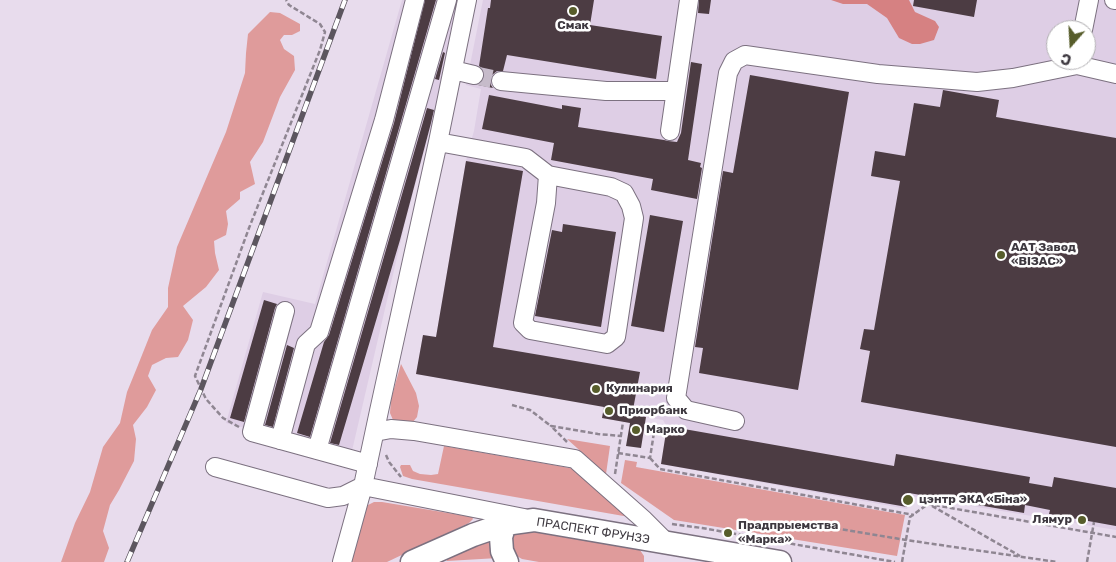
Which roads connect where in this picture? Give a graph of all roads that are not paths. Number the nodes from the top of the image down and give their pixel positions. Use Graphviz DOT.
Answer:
graph roads {
  1 [pos="415,0"];
  2 [pos="447,0"];
  3 [pos="467,0"];
  4 [pos="689,0"];
  5 [pos="1089,0"];
  6 [pos="1086,20"];
  7 [pos="1096,68"];
  8 [pos="453,70"];
  9 [pos="1047,70"];
  10 [pos="1116,74"];
  11 [pos="474,75"];
  12 [pos="501,81"];
  13 [pos="675,91"];
  14 [pos="670,131"];
  15 [pos="438,142"];
  16 [pos="548,175"];
  17 [pos="286,311"];
  18 [pos="278,337"];
  19 [pos="306,344"];
  20 [pos="735,420"];
  21 [pos="379,432"];
  22 [pos="280,440"];
  23 [pos="317,450"];
  24 [pos="368,464"];
  25 [pos="215,466"];
  26 [pos="363,486"];
  27 [pos="534,520"];
  28 [pos="505,524"];
  29 [pos="666,552"];
  30 [pos="342,562"];
  31 [pos="412,562"];
  32 [pos="507,562"];
  33 [pos="780,562"];
  1 -- 19 [label="lane"];
  2 -- 23 [label="lane"];
  3 -- 8 [label="lane"];
  4 -- 13 [label="lane"];
  5 -- 6 [label="lane"];
  7 -- 10 [label="lane"];
  8 -- 11 [label="lane"];
  8 -- 15 [label="lane"];
  9 -- 20 [label="lane"];
  12 -- 13 [label="lane"];
  13 -- 14 [label="lane"];
  15 -- 16 [label="lane"];
  15 -- 21 [label="lane"];
  16 -- 16 [label="lane"];
  17 -- 18 [label="lane"];
  18 -- 19 [label="lane"];
  18 -- 22 [label="lane"];
  19 -- 22 [label="lane"];
  21 -- 24 [label="lane"];
  21 -- 29 [label="lane"];
  22 -- 23 [label="lane"];
  23 -- 24 [label="lane"];
  24 -- 26 [label="lane"];
  25 -- 26 [label="lane"];
  26 -- 27 [label="lane"];
  26 -- 30 [label="lane"];
  27 -- 28 [label="main road, ПРАСПЕКТ ФРУНЗЭ"];
  27 -- 29 [label="main road, ПРАСПЕКТ ФРУНЗЭ"];
  28 -- 31 [label="main road, ПРАСПЕКТ ФРУНЗЭ"];
  28 -- 32 [label="main road"];
  29 -- 33 [label="main road, ПРАСПЕКТ ФРУНЗЭ"];
}
